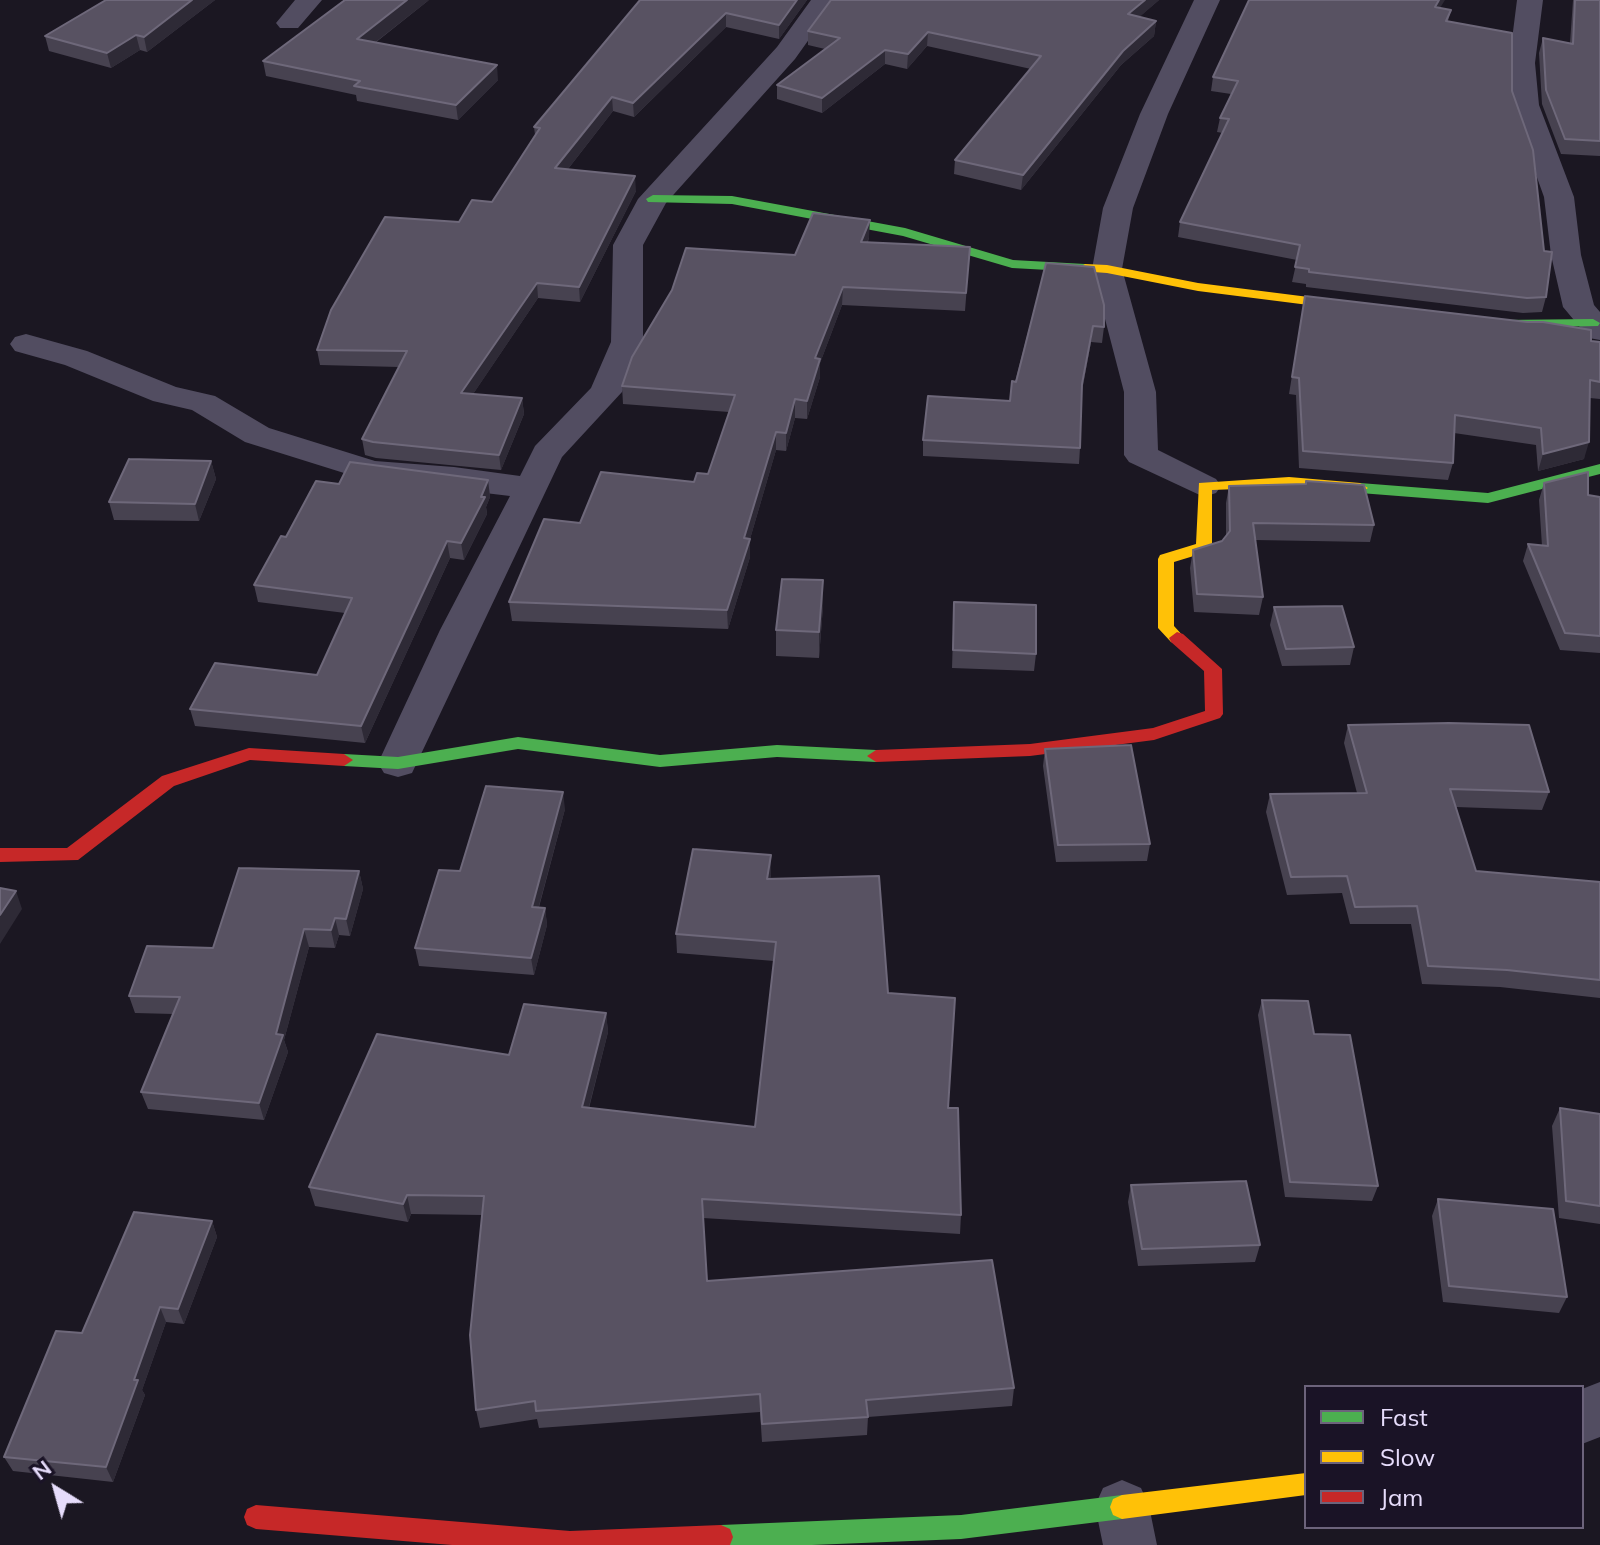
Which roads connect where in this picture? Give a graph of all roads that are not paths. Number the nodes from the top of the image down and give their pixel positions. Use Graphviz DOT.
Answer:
graph roads {
  1 [pos="309,0"];
  2 [pos="824,0"];
  3 [pos="1207,0"];
  4 [pos="1530,0"];
  5 [pos="289,23"];
  6 [pos="653,199"];
  7 [pos="1107,269"];
  8 [pos="1389,311"];
  9 [pos="1478,321"];
  10 [pos="1596,327"];
  11 [pos="26,344"];
  12 [pos="1600,469"];
  13 [pos="1204,486"];
  14 [pos="531,488"];
  15 [pos="398,763"];
  16 [pos="0,855"];
  17 [pos="1600,1406"];
  18 [pos="1584,1418"];
  19 [pos="1304,1484"];
  20 [pos="256,1517"];
  21 [pos="1126,1526"];
  1 -- 5 [label="street"];
  2 -- 6 [label="street"];
  3 -- 7 [label="street"];
  4 -- 10 [label="street"];
  6 -- 7 [label="street"];
  6 -- 14 [label="street"];
  7 -- 8 [label="street"];
  7 -- 13 [label="street"];
  9 -- 10 [label="street"];
  11 -- 14 [label="street"];
  12 -- 13 [label="street"];
  13 -- 15 [label="street"];
  14 -- 15 [label="street"];
  15 -- 16 [label="street"];
  17 -- 18 [label="street"];
  19 -- 21 [label="street"];
  20 -- 21 [label="street"];
}
